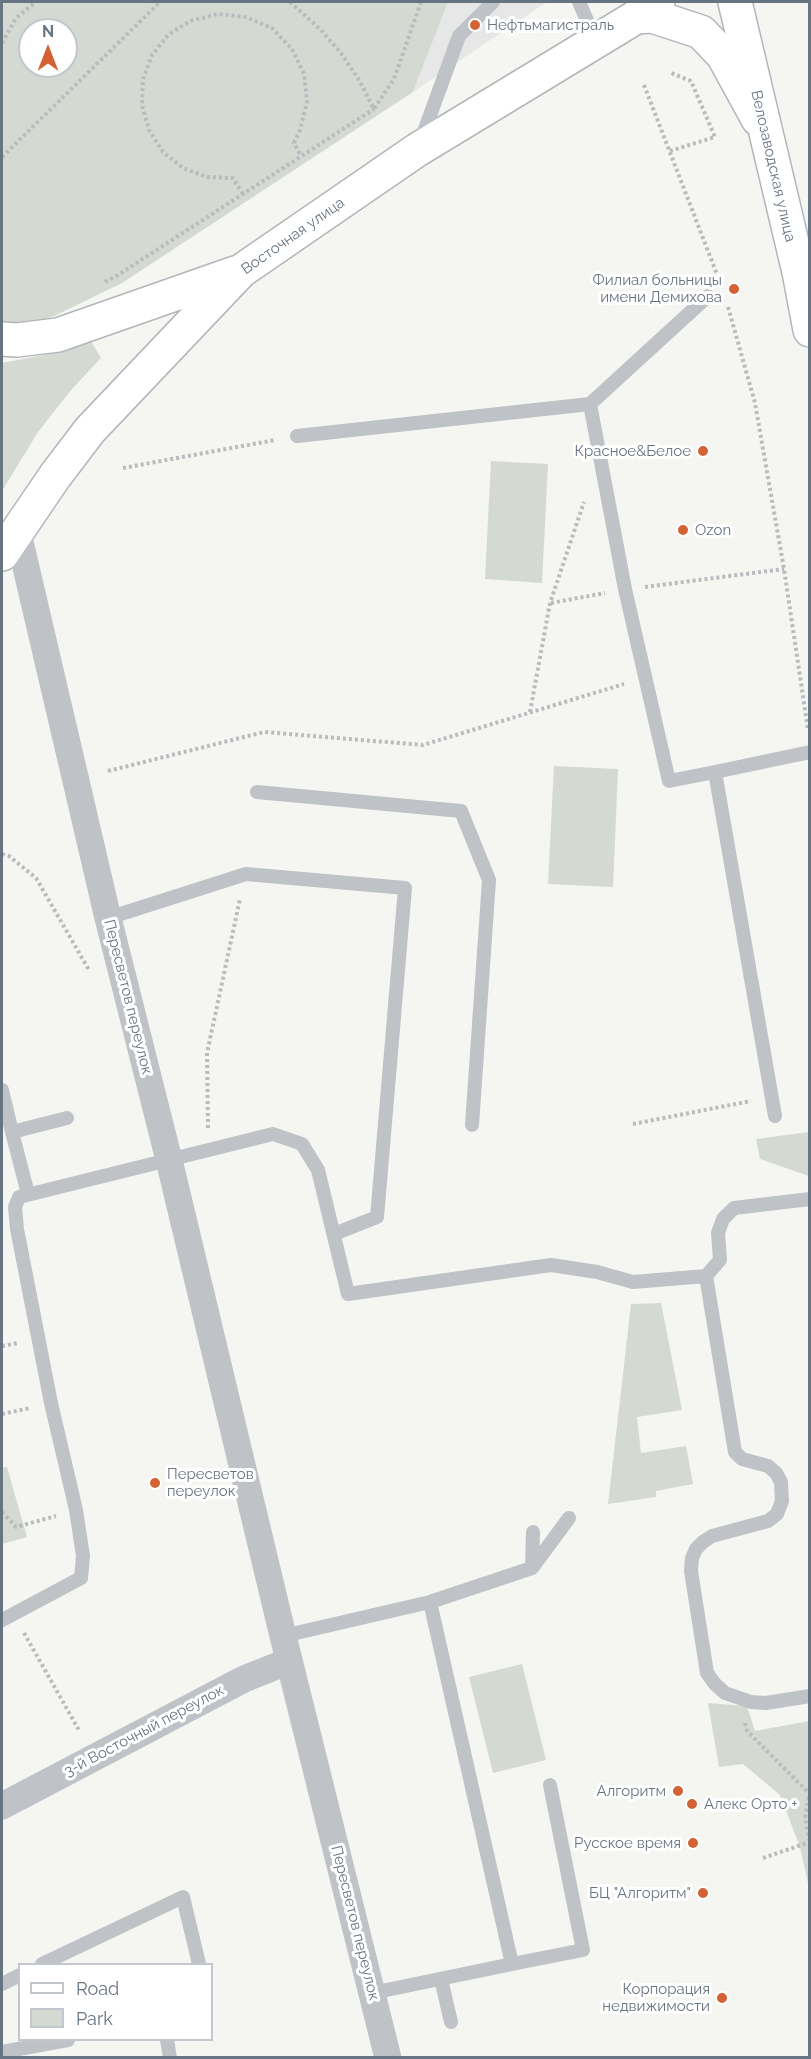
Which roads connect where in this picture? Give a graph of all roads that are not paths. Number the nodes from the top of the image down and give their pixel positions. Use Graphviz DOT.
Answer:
graph roads {
  1 [pos="494,2"];
  2 [pos="579,2"];
  3 [pos="735,2"];
  4 [pos="647,9"];
  5 [pos="596,41"];
  6 [pos="766,134"];
  7 [pos="417,150"];
  8 [pos="241,271"];
  9 [pos="708,296"];
  10 [pos="810,330"];
  11 [pos="2,339"];
  12 [pos="590,404"];
  13 [pos="297,436"];
  14 [pos="9,541"];
  15 [pos="810,752"];
  16 [pos="715,772"];
  17 [pos="257,792"];
  18 [pos="108,918"];
  19 [pos="2,1090"];
  20 [pos="775,1116"];
  21 [pos="67,1118"];
  22 [pos="472,1125"];
  23 [pos="12,1132"];
  24 [pos="170,1161"];
  25 [pos="28,1194"];
  26 [pos="810,1199"];
  27 [pos="334,1234"];
  28 [pos="706,1276"];
  29 [pos="570,1518"];
  30 [pos="533,1532"];
  31 [pos="532,1568"];
  32 [pos="430,1602"];
  33 [pos="8,1617"];
  34 [pos="286,1649"];
  35 [pos="810,1696"];
  36 [pos="550,1785"];
  37 [pos="2,1806"];
  38 [pos="46,1963"];
  39 [pos="199,1963"];
  40 [pos="512,1964"];
  41 [pos="18,1976"];
  42 [pos="441,1979"];
  43 [pos="2,1983"];
  44 [pos="372,1993"];
  45 [pos="451,2022"];
  46 [pos="62,2041"];
  47 [pos="167,2041"];
  48 [pos="2,2052"];
  49 [pos="170,2058"];
  50 [pos="388,2058"];
  1 -- 7 [label="lane"];
  2 -- 5 [label="lane"];
  3 -- 6 [label="main road, Велозаводская улица"];
  4 -- 5 [label="main road, Восточная улица"];
  4 -- 6 [label="main road"];
  5 -- 7 [label="main road, Восточная улица"];
  6 -- 10 [label="main road, Велозаводская улица"];
  7 -- 8 [label="main road, Восточная улица"];
  8 -- 11 [label="main road"];
  8 -- 14 [label="main road, Восточная улица"];
  9 -- 12 [label="lane"];
  12 -- 13 [label="lane"];
  12 -- 16 [label="lane"];
  14 -- 18 [label="street, Пересветов переулок"];
  15 -- 16 [label="lane"];
  16 -- 20 [label="lane"];
  17 -- 22 [label="lane"];
  18 -- 24 [label="street, Пересветов переулок"];
  18 -- 27 [label="lane"];
  19 -- 23 [label="lane"];
  21 -- 23 [label="lane"];
  23 -- 25 [label="lane"];
  24 -- 25 [label="lane"];
  24 -- 27 [label="lane"];
  24 -- 34 [label="street, Пересветов переулок"];
  25 -- 33 [label="lane"];
  26 -- 28 [label="lane"];
  27 -- 28 [label="lane"];
  28 -- 35 [label="lane"];
  29 -- 31 [label="lane"];
  30 -- 31 [label="lane"];
  31 -- 32 [label="lane"];
  32 -- 34 [label="lane"];
  32 -- 40 [label="lane"];
  34 -- 37 [label="street, 3-й Восточный переулок"];
  34 -- 44 [label="street, Пересветов переулок"];
  36 -- 40 [label="lane"];
  38 -- 39 [label="lane"];
  40 -- 42 [label="lane"];
  41 -- 43 [label="lane"];
  42 -- 44 [label="lane"];
  42 -- 45 [label="lane"];
  44 -- 50 [label="street, Пересветов переулок"];
  46 -- 48 [label="lane"];
  47 -- 49 [label="lane"];
}
